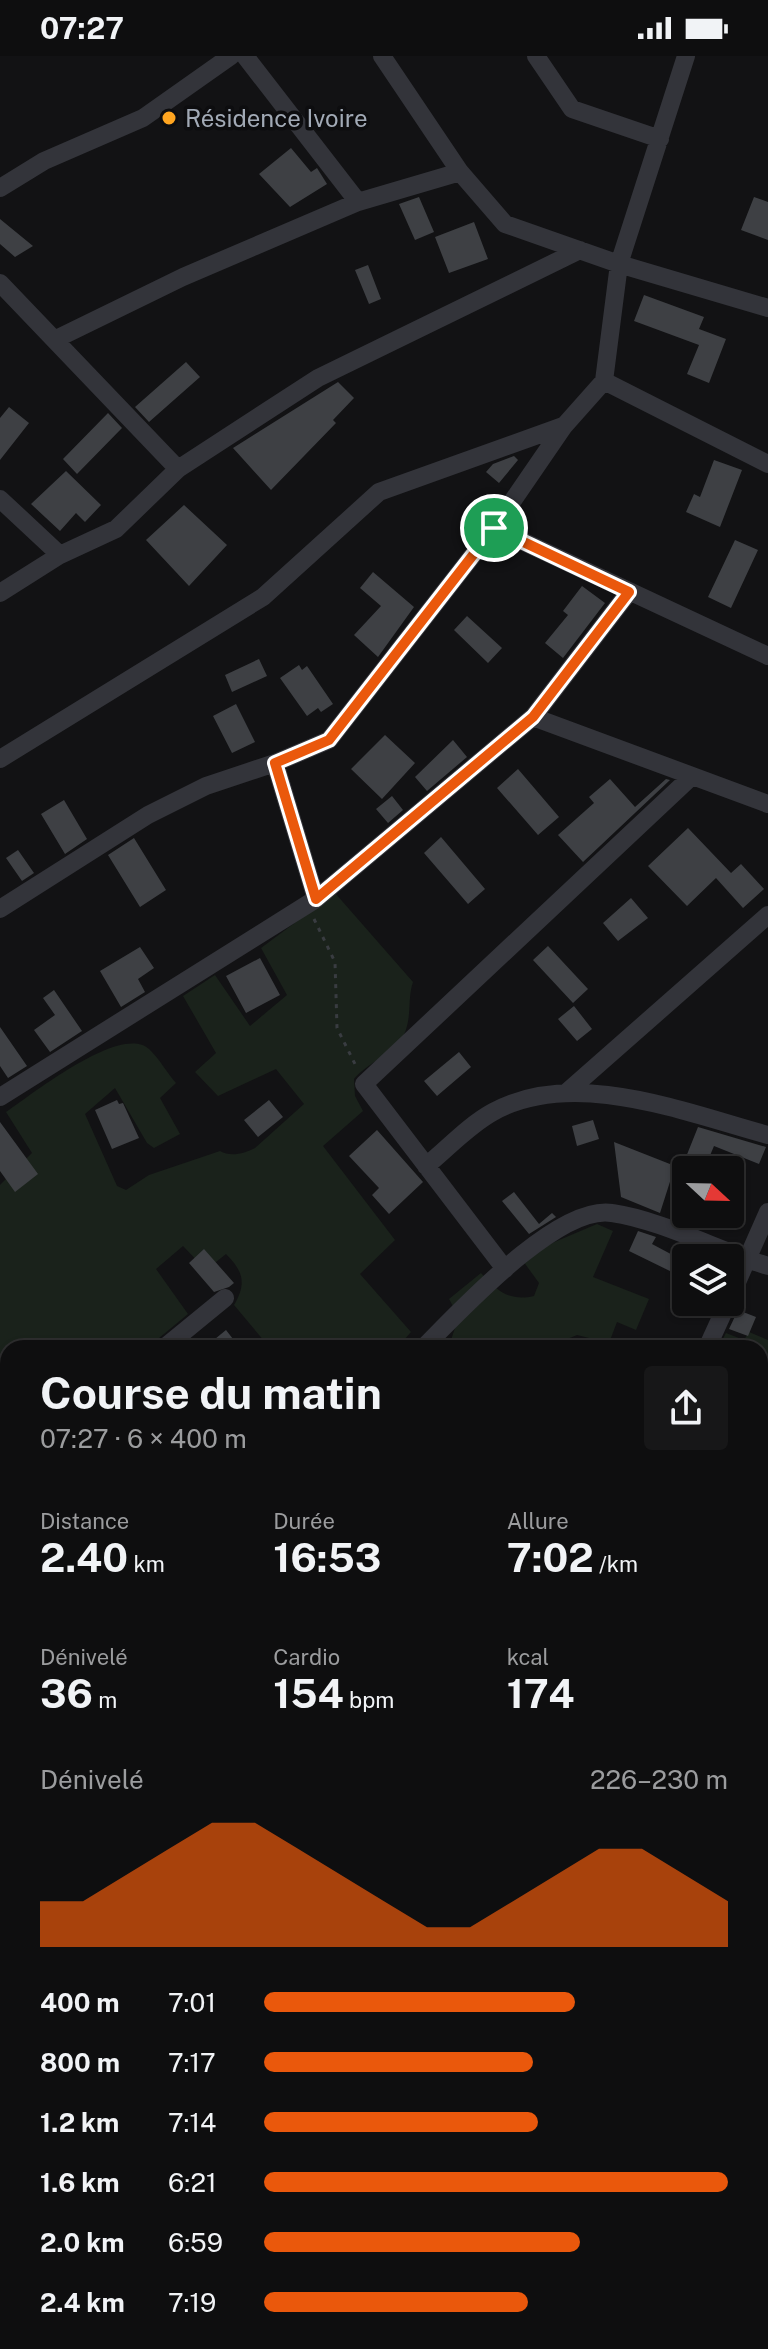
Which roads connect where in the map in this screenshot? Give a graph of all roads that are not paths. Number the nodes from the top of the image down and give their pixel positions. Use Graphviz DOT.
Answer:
graph roads {
  1 [pos="231,56"];
  2 [pos="245,56"];
  3 [pos="382,56"];
  4 [pos="536,56"];
  5 [pos="686,56"];
  6 [pos="660,139"];
  7 [pos="460,172"];
  8 [pos="0,188"];
  9 [pos="358,202"];
  10 [pos="580,250"];
  11 [pos="619,264"];
  12 [pos="0,283"];
  13 [pos="768,308"];
  14 [pos="56,339"];
  15 [pos="604,381"];
  16 [pos="564,426"];
  17 [pos="768,464"];
  18 [pos="178,469"];
  19 [pos="0,499"];
  20 [pos="494,528"];
  21 [pos="60,555"];
  22 [pos="629,592"];
  23 [pos="0,593"];
  24 [pos="768,656"];
  25 [pos="533,717"];
  26 [pos="0,759"];
  27 [pos="275,763"];
  28 [pos="691,777"];
  29 [pos="768,804"];
  30 [pos="316,899"];
  31 [pos="0,909"];
  32 [pos="768,915"];
  33 [pos="567,1092"];
  34 [pos="0,1097"];
  35 [pos="768,1135"];
  36 [pos="426,1166"];
  37 [pos="768,1212"];
  38 [pos="747,1260"];
  39 [pos="768,1266"];
  40 [pos="744,1267"];
  41 [pos="505,1269"];
  42 [pos="225,1298"];
  43 [pos="722,1316"];
  44 [pos="174,1340"];
  45 [pos="431,1340"];
  46 [pos="711,1340"];
  1 -- 8 [label="street"];
  2 -- 9 [label="street"];
  3 -- 7 [label="street"];
  4 -- 6 [label="street"];
  5 -- 6 [label="street"];
  6 -- 11 [label="street"];
  7 -- 9 [label="street"];
  7 -- 10 [label="street"];
  9 -- 14 [label="street"];
  10 -- 11 [label="street"];
  10 -- 18 [label="street"];
  11 -- 13 [label="street"];
  11 -- 15 [label="street"];
  12 -- 14 [label="street"];
  14 -- 18 [label="street"];
  15 -- 16 [label="street"];
  15 -- 17 [label="street"];
  16 -- 20 [label="street"];
  16 -- 26 [label="street"];
  18 -- 21 [label="street"];
  19 -- 21 [label="street"];
  20 -- 22 [label="street"];
  20 -- 27 [label="street"];
  21 -- 23 [label="street"];
  22 -- 24 [label="street"];
  22 -- 25 [label="street"];
  25 -- 28 [label="street"];
  25 -- 30 [label="street"];
  27 -- 30 [label="street"];
  27 -- 31 [label="street"];
  28 -- 29 [label="street"];
  28 -- 36 [label="street"];
  30 -- 34 [label="street"];
  32 -- 33 [label="street"];
  33 -- 35 [label="street"];
  33 -- 36 [label="street"];
  36 -- 41 [label="street"];
  37 -- 38 [label="street"];
  38 -- 39 [label="street"];
  38 -- 40 [label="street"];
  38 -- 41 [label="street"];
  41 -- 45 [label="street"];
  42 -- 44 [label="street"];
  43 -- 46 [label="street"];
}
